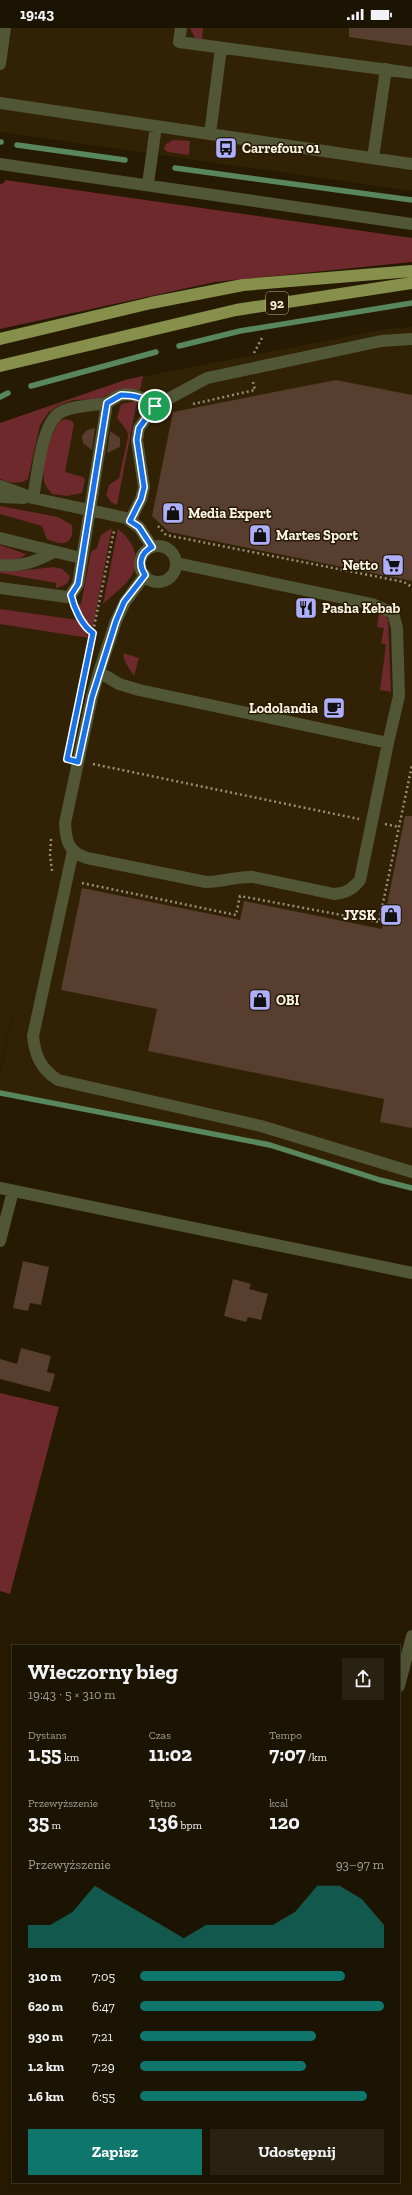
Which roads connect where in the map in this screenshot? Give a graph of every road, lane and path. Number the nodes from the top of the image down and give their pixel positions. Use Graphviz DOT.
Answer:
graph roads {
  1 [pos="5,28"];
  2 [pos="181,28"];
  3 [pos="221,48"];
  4 [pos="0,64"];
  5 [pos="386,69"];
  6 [pos="412,73"];
  7 [pos="0,103"];
  8 [pos="156,126"];
  9 [pos="210,134"];
  10 [pos="373,158"];
  11 [pos="0,164"];
  12 [pos="412,164"];
  13 [pos="148,184"];
  14 [pos="412,224"];
  15 [pos="412,271"];
  16 [pos="412,283"];
  17 [pos="0,339"];
  18 [pos="412,339"];
  19 [pos="0,366"];
  20 [pos="255,390"];
  21 [pos="107,403"];
  22 [pos="191,404"];
  23 [pos="155,406"];
  24 [pos="0,486"];
  25 [pos="0,497"];
  26 [pos="33,498"];
  27 [pos="136,508"];
  28 [pos="91,511"];
  29 [pos="130,521"];
  30 [pos="114,527"];
  31 [pos="0,538"];
  32 [pos="152,547"];
  33 [pos="54,552"];
  34 [pos="81,558"];
  35 [pos="176,563"];
  36 [pos="0,565"];
  37 [pos="145,575"];
  38 [pos="412,586"];
  39 [pos="0,588"];
  40 [pos="71,595"];
  41 [pos="93,633"];
  42 [pos="90,648"];
  43 [pos="99,672"];
  44 [pos="388,743"];
  45 [pos="78,762"];
  46 [pos="412,766"];
  47 [pos="372,822"];
  48 [pos="399,827"];
  49 [pos="51,835"];
  50 [pos="73,852"];
  51 [pos="67,879"];
  52 [pos="412,1172"];
  53 [pos="0,1188"];
  54 [pos="13,1191"];
  55 [pos="0,1241"];
  56 [pos="412,1273"];
  57 [pos="412,1636"];
  58 [pos="400,1682"];
  1 -- 4 [label="street"];
  2 -- 3 [label="street"];
  3 -- 5 [label="street"];
  3 -- 9 [label="street"];
  5 -- 6 [label="street"];
  5 -- 10 [label="street"];
  7 -- 8 [label="street"];
  8 -- 9 [label="street"];
  8 -- 13 [label="street"];
  9 -- 10 [label="street"];
  10 -- 12 [label="street"];
  11 -- 13 [label="street"];
  13 -- 14 [label="street"];
  15 -- 17 [label="main road, 92"];
  16 -- 19 [label="main road, 92"];
  18 -- 23 [label="street"];
  20 -- 22 [label="path"];
  21 -- 23 [label="street"];
  21 -- 26 [label="street"];
  21 -- 28 [label="street"];
  23 -- 27 [label="street"];
  24 -- 26 [label="street"];
  25 -- 26 [label="street"];
  26 -- 28 [label="street"];
  27 -- 29 [label="street"];
  27 -- 38 [label="path"];
  28 -- 29 [label="street"];
  28 -- 34 [label="street"];
  29 -- 32 [label="street"];
  30 -- 41 [label="path"];
  31 -- 33 [label="street"];
  32 -- 35 [label="street"];
  32 -- 37 [label="street"];
  33 -- 34 [label="street"];
  33 -- 36 [label="street"];
  34 -- 40 [label="street"];
  35 -- 37 [label="street"];
  35 -- 44 [label="street"];
  37 -- 43 [label="street"];
  39 -- 40 [label="street"];
  40 -- 41 [label="path"];
  41 -- 42 [label="path"];
  43 -- 44 [label="street"];
  43 -- 45 [label="street"];
  44 -- 47 [label="street"];
  45 -- 47 [label="path"];
  45 -- 50 [label="street"];
  46 -- 48 [label="path"];
  47 -- 48 [label="path"];
  47 -- 50 [label="street"];
  48 -- 51 [label="path"];
  49 -- 51 [label="path"];
  50 -- 51 [label="street"];
  51 -- 52 [label="street"];
  53 -- 54 [label="street"];
  54 -- 55 [label="street"];
  54 -- 56 [label="street"];
  57 -- 58 [label="street"];
}
